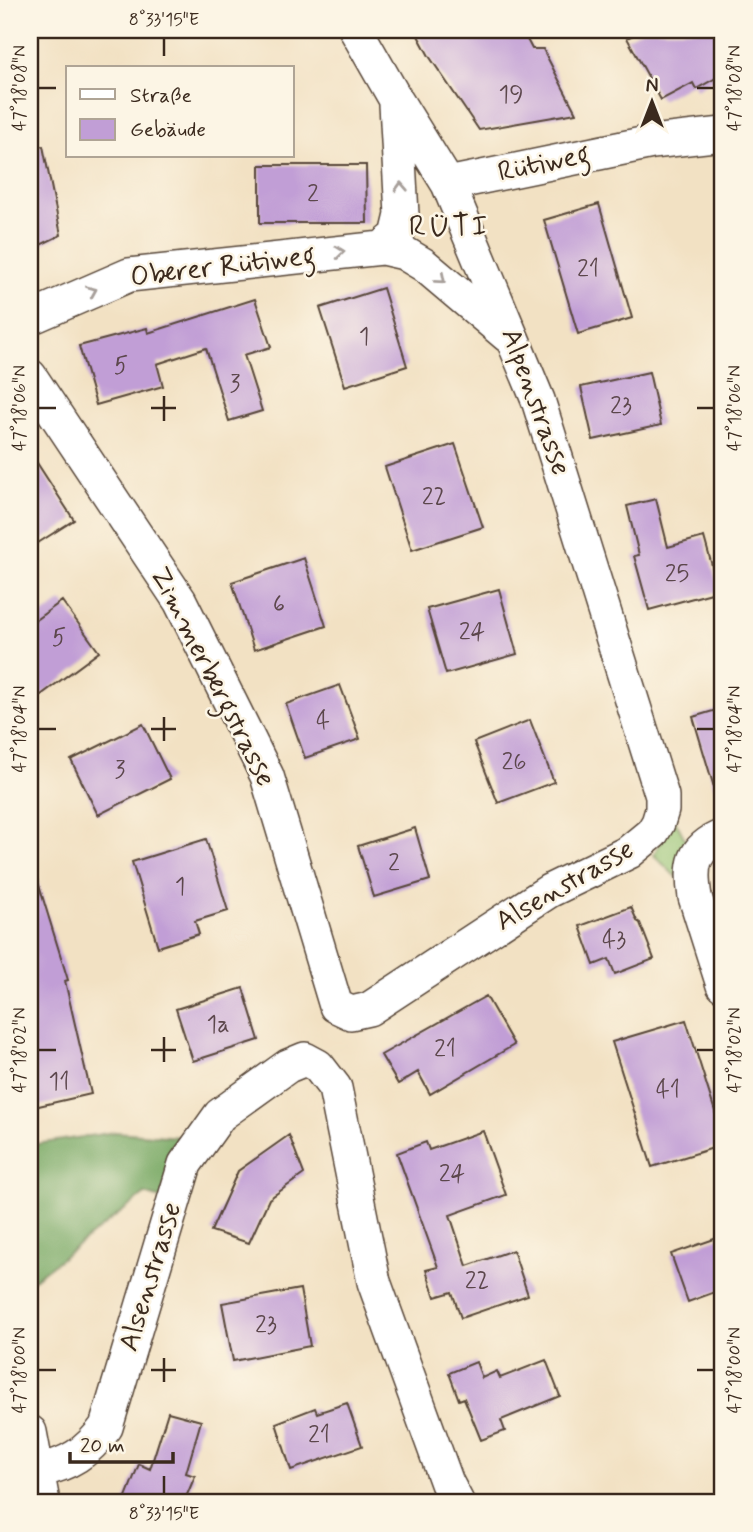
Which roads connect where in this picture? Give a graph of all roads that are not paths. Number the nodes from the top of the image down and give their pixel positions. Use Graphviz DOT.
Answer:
graph roads {
  1 [pos="356,30"];
  2 [pos="396,100"];
  3 [pos="723,134"];
  4 [pos="448,184"];
  5 [pos="382,248"];
  6 [pos="30,318"];
  7 [pos="514,341"];
  8 [pos="30,376"];
  9 [pos="662,796"];
  10 [pos="713,842"];
  11 [pos="723,985"];
  12 [pos="336,1006"];
  13 [pos="30,1432"];
  14 [pos="40,1487"];
  15 [pos="457,1502"];
  1 -- 2 [label="street, Alpenstrasse"];
  2 -- 4 [label="street, Alpenstrasse"];
  5 -- 2 [label="street, one-way"];
  3 -- 4 [label="street, Rütiweg"];
  4 -- 7 [label="street, Alpenstrasse"];
  6 -- 5 [label="street, Oberer Rütiweg, one-way"];
  5 -- 7 [label="street, Oberer Rütiweg, one-way"];
  7 -- 9 [label="street, Alpenstrasse"];
  8 -- 12 [label="street, Zimmerbergstrasse"];
  9 -- 12 [label="street, Alsenstrasse"];
  10 -- 11 [label="street"];
  13 -- 14 [label="street, Alsenstrasse"];
  14 -- 15 [label="street, Alsenstrasse"];
}
